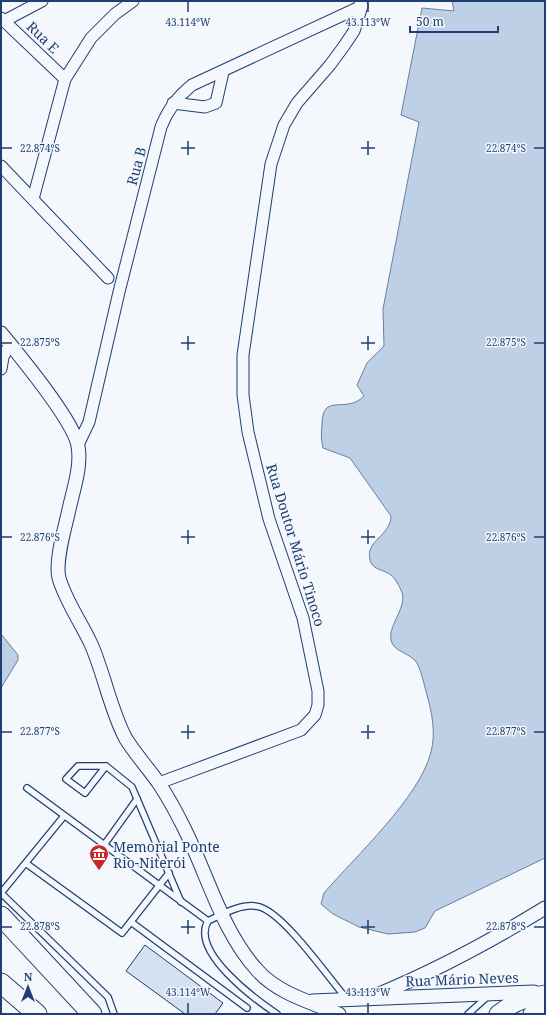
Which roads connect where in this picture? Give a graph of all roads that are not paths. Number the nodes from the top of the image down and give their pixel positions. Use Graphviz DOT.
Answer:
graph roads {
  1 [pos="42,1"];
  2 [pos="133,1"];
  3 [pos="361,3"];
  4 [pos="3,19"];
  5 [pos="224,72"];
  6 [pos="65,79"];
  7 [pos="173,103"];
  8 [pos="1,166"];
  9 [pos="33,199"];
  10 [pos="108,278"];
  11 [pos="1,333"];
  12 [pos="10,344"];
  13 [pos="1,369"];
  14 [pos="78,445"];
  15 [pos="106,766"];
  16 [pos="159,783"];
  17 [pos="26,788"];
  18 [pos="137,799"];
  19 [pos="64,816"];
  20 [pos="104,845"];
  21 [pos="26,864"];
  22 [pos="169,873"];
  23 [pos="159,886"];
  24 [pos="1,893"];
  25 [pos="182,902"];
  26 [pos="545,908"];
  27 [pos="223,914"];
  28 [pos="1,916"];
  29 [pos="131,922"];
  30 [pos="208,922"];
  31 [pos="1,983"];
  32 [pos="545,993"];
  33 [pos="490,994"];
  34 [pos="369,998"];
  35 [pos="347,1000"];
  36 [pos="308,1001"];
  37 [pos="247,1008"];
  38 [pos="545,1008"];
  39 [pos="89,1012"];
  40 [pos="37,1014"];
  41 [pos="114,1014"];
  42 [pos="278,1014"];
  43 [pos="339,1014"];
  44 [pos="468,1014"];
  45 [pos="498,1014"];
  46 [pos="532,1014"];
  1 -- 4 [label="street"];
  2 -- 6 [label="street"];
  3 -- 5 [label="street, Rua B"];
  3 -- 16 [label="street, Rua Doutor Mário Tinoco"];
  4 -- 6 [label="street, Rua E"];
  5 -- 7 [label="street, Rua B"];
  5 -- 7 [label="street"];
  6 -- 9 [label="street"];
  7 -- 14 [label="street, Rua B"];
  8 -- 9 [label="street"];
  9 -- 10 [label="street"];
  11 -- 12 [label="street"];
  12 -- 13 [label="street"];
  12 -- 14 [label="street"];
  14 -- 16 [label="street, Rua Mário Neves"];
  15 -- 15 [label="lane"];
  15 -- 18 [label="lane"];
  16 -- 27 [label="street, Rua Mário Neves"];
  17 -- 19 [label="lane"];
  18 -- 20 [label="lane"];
  18 -- 22 [label="lane"];
  19 -- 20 [label="lane"];
  19 -- 21 [label="lane"];
  20 -- 23 [label="lane"];
  21 -- 24 [label="lane"];
  21 -- 29 [label="lane"];
  22 -- 23 [label="lane"];
  22 -- 25 [label="lane"];
  23 -- 25 [label="lane"];
  23 -- 29 [label="lane"];
  24 -- 41 [label="lane"];
  25 -- 30 [label="lane"];
  26 -- 34 [label="street"];
  27 -- 30 [label="lane"];
  27 -- 35 [label="lane"];
  27 -- 36 [label="street, Rua Mário Neves"];
  28 -- 39 [label="highway"];
  29 -- 37 [label="lane"];
  30 -- 42 [label="lane"];
  31 -- 40 [label="highway"];
  32 -- 33 [label="street, Rua Mário Neves"];
  32 -- 45 [label="main road"];
  33 -- 34 [label="street, Rua Mário Neves"];
  33 -- 44 [label="lane"];
  34 -- 35 [label="street, Rua Mário Neves"];
  35 -- 36 [label="street, Rua Mário Neves"];
  36 -- 43 [label="street, Rua Mário Neves"];
  38 -- 46 [label="main road"];
}
